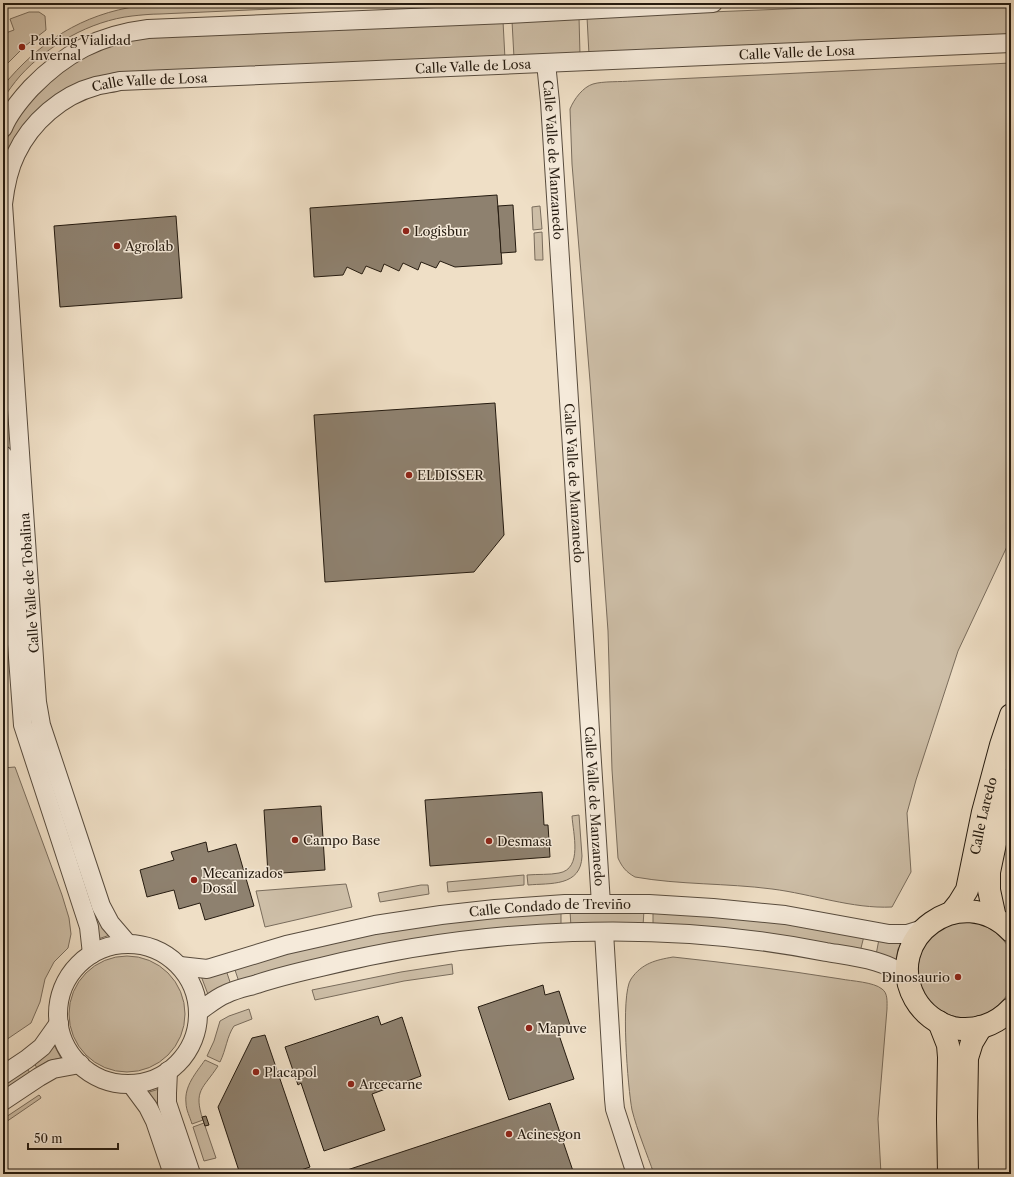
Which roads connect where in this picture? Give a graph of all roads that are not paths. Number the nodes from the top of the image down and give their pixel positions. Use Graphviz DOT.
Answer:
graph roads {
  1 [pos="713,3"];
  2 [pos="530,8"];
  3 [pos="1011,43"];
  4 [pos="546,63"];
  5 [pos="3,128"];
  6 [pos="3,204"];
  7 [pos="3,454"];
  8 [pos="1011,716"];
  9 [pos="1011,779"];
  10 [pos="601,904"];
  11 [pos="951,913"];
  12 [pos="1003,925"];
  13 [pos="923,929"];
  14 [pos="604,932"];
  15 [pos="128,944"];
  16 [pos="92,954"];
  17 [pos="180,966"];
  18 [pos="908,979"];
  19 [pos="1011,1009"];
  20 [pos="198,1012"];
  21 [pos="938,1022"];
  22 [pos="59,1023"];
  23 [pos="981,1027"];
  24 [pos="80,1064"];
  25 [pos="168,1071"];
  26 [pos="3,1075"];
  27 [pos="131,1084"];
  28 [pos="3,1101"];
  29 [pos="173,1174"];
  30 [pos="191,1174"];
  31 [pos="636,1174"];
  32 [pos="949,1174"];
  33 [pos="967,1174"];
  1 -- 2 [label="street"];
  2 -- 5 [label="street"];
  3 -- 4 [label="street, Calle Valle de Losa"];
  4 -- 6 [label="street, Calle Valle de Losa"];
  4 -- 10 [label="street, Calle Valle de Manzanedo"];
  6 -- 15 [label="street, Calle Valle de Tobalina"];
  7 -- 16 [label="street, Calle Valle de Tobalina"];
  8 -- 11 [label="main road, Calle Laredo"];
  9 -- 12 [label="main road, Calle Laredo"];
  10 -- 13 [label="street, Calle Condado de Treviño"];
  10 -- 17 [label="street, Calle Condado de Treviño"];
  11 -- 12 [label="main road"];
  11 -- 13 [label="main road"];
  13 -- 18 [label="main road"];
  14 -- 18 [label="street, Calle Condado de Treviño"];
  14 -- 20 [label="street, Calle Condado de Treviño"];
  14 -- 31 [label="street"];
  15 -- 16 [label="street"];
  15 -- 17 [label="street"];
  16 -- 22 [label="street"];
  17 -- 20 [label="street"];
  18 -- 21 [label="main road"];
  19 -- 23 [label="main road"];
  20 -- 25 [label="street"];
  21 -- 23 [label="main road"];
  21 -- 32 [label="main road"];
  22 -- 24 [label="street"];
  22 -- 26 [label="street"];
  23 -- 33 [label="main road"];
  24 -- 27 [label="street"];
  24 -- 28 [label="street"];
  25 -- 27 [label="street"];
  25 -- 30 [label="street"];
  27 -- 29 [label="street"];
}
